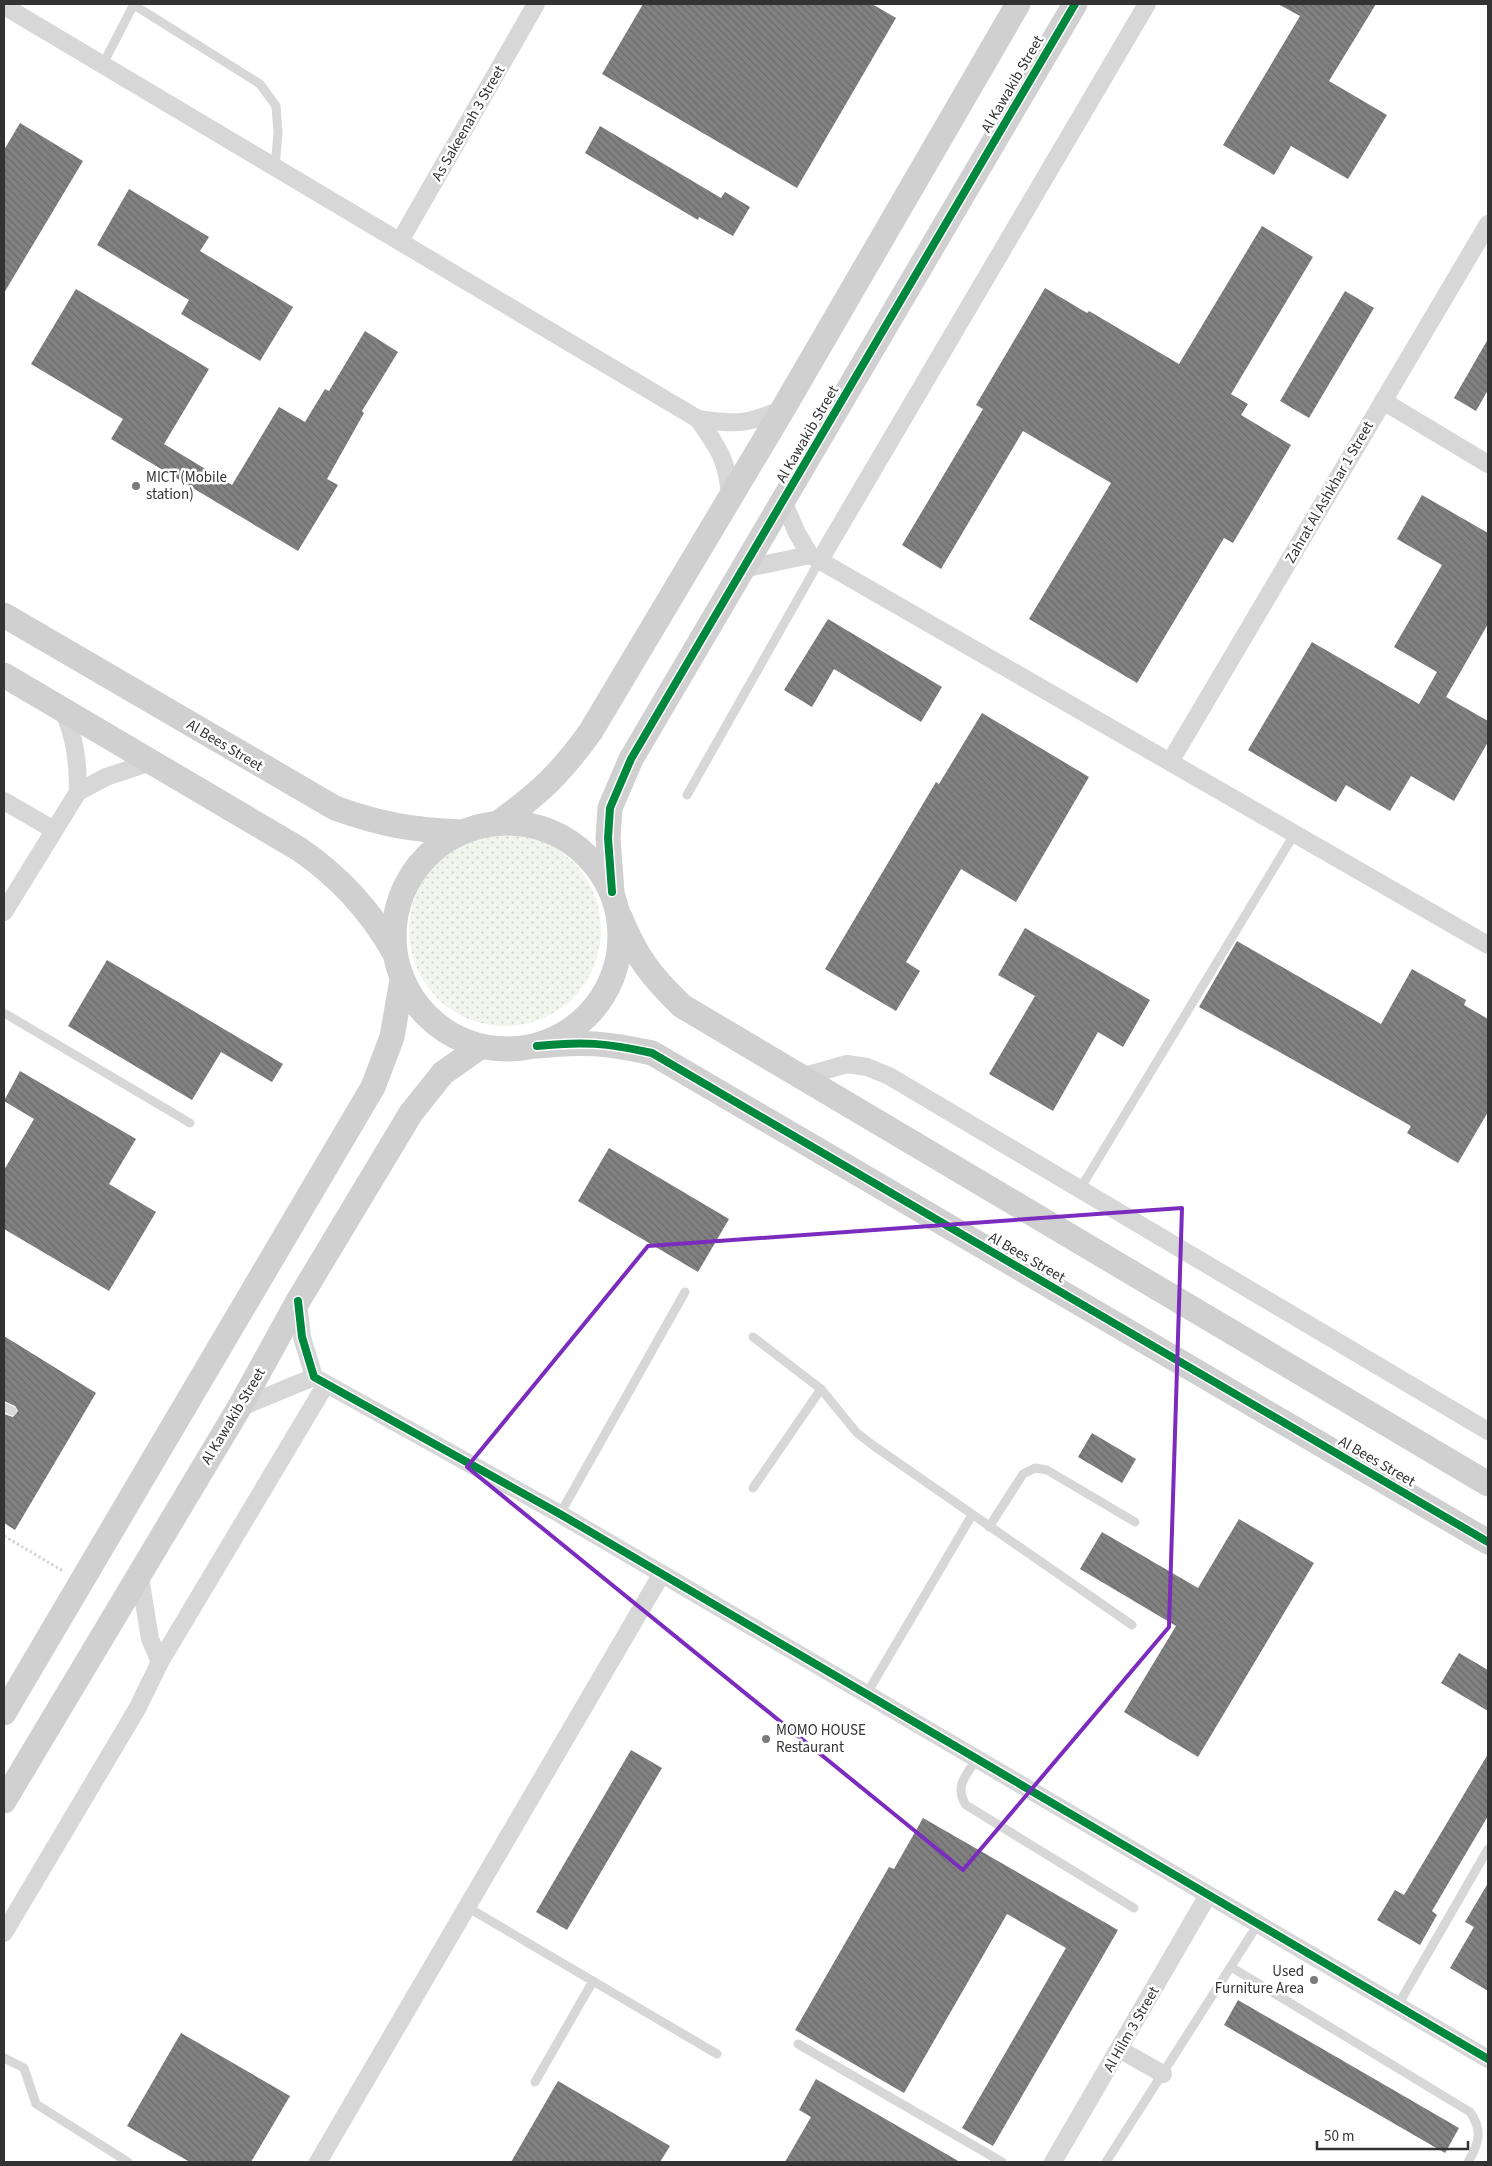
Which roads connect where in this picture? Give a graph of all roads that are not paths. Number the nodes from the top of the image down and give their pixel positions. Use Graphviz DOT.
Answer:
graph roads {
  1 [pos="134,4"];
  2 [pos="536,4"];
  3 [pos="1018,4"];
  4 [pos="1075,4"];
  5 [pos="1147,4"];
  6 [pos="4,6"];
  7 [pos="102,64"];
  8 [pos="275,166"];
  9 [pos="1488,224"];
  10 [pos="400,242"];
  11 [pos="1383,401"];
  12 [pos="783,409"];
  13 [pos="698,419"];
  14 [pos="1488,464"];
  15 [pos="730,498"];
  16 [pos="783,501"];
  17 [pos="815,558"];
  18 [pos="743,569"];
  19 [pos="4,615"];
  20 [pos="4,675"];
  21 [pos="63,710"];
  22 [pos="151,762"];
  23 [pos="1170,762"];
  24 [pos="78,792"];
  25 [pos="687,795"];
  26 [pos="4,800"];
  27 [pos="498,823"];
  28 [pos="54,830"];
  29 [pos="463,832"];
  30 [pos="1294,834"];
  31 [pos="612,892"];
  32 [pos="4,912"];
  33 [pos="620,917"];
  34 [pos="1488,946"];
  35 [pos="394,952"];
  36 [pos="402,980"];
  37 [pos="4,1013"];
  38 [pos="537,1046"];
  39 [pos="480,1047"];
  40 [pos="801,1077"];
  41 [pos="190,1123"];
  42 [pos="1080,1189"];
  43 [pos="685,1292"];
  44 [pos="298,1301"];
  45 [pos="753,1337"];
  46 [pos="320,1380"];
  47 [pos="821,1389"];
  48 [pos="239,1408"];
  49 [pos="1488,1430"];
  50 [pos="1488,1484"];
  51 [pos="753,1488"];
  52 [pos="560,1514"];
  53 [pos="972,1515"];
  54 [pos="1135,1522"];
  55 [pos="989,1527"];
  56 [pos="1488,1542"];
  57 [pos="139,1571"];
  58 [pos="661,1575"];
  59 [pos="1132,1625"];
  60 [pos="160,1662"];
  61 [pos="866,1695"];
  62 [pos="4,1713"];
  63 [pos="976,1760"];
  64 [pos="4,1801"];
  65 [pos="1488,1849"];
  66 [pos="1208,1895"];
  67 [pos="467,1907"];
  68 [pos="1134,1908"];
  69 [pos="1258,1924"];
  70 [pos="4,1933"];
  71 [pos="1232,1967"];
  72 [pos="593,1981"];
  73 [pos="1398,2006"];
  74 [pos="798,2044"];
  75 [pos="1119,2049"];
  76 [pos="717,2054"];
  77 [pos="4,2058"];
  78 [pos="1488,2058"];
  79 [pos="1163,2074"];
  80 [pos="535,2082"];
  81 [pos="128,2162"];
  82 [pos="318,2162"];
  83 [pos="1002,2162"];
  84 [pos="1054,2162"];
  85 [pos="1106,2162"];
  86 [pos="1468,2162"];
  1 -- 7 [label="lane"];
  1 -- 8 [label="lane"];
  2 -- 10 [label="street, As Sakeenah 3 Street"];
  3 -- 12 [label="street"];
  4 -- 16 [label="street, Al Kawakib Street"];
  5 -- 17 [label="street"];
  6 -- 7 [label="street"];
  7 -- 8 [label="street"];
  8 -- 10 [label="street"];
  9 -- 11 [label="street, Zahrat Al Ashkhar 1 Street"];
  10 -- 13 [label="street"];
  11 -- 14 [label="street"];
  11 -- 23 [label="street, Zahrat Al Ashkhar 1 Street"];
  12 -- 13 [label="street"];
  12 -- 15 [label="street"];
  13 -- 15 [label="street"];
  15 -- 27 [label="street"];
  16 -- 17 [label="street"];
  16 -- 18 [label="street, Al Kawakib Street"];
  17 -- 18 [label="street"];
  17 -- 23 [label="street"];
  17 -- 25 [label="lane"];
  18 -- 31 [label="street, Al Kawakib Street"];
  19 -- 29 [label="street, Al Bees Street"];
  20 -- 21 [label="street"];
  21 -- 22 [label="street"];
  21 -- 24 [label="street"];
  22 -- 24 [label="street"];
  22 -- 35 [label="street"];
  23 -- 30 [label="street"];
  24 -- 28 [label="street"];
  26 -- 28 [label="street"];
  27 -- 29 [label="street"];
  27 -- 31 [label="street"];
  28 -- 32 [label="street"];
  29 -- 35 [label="street"];
  30 -- 34 [label="street"];
  30 -- 42 [label="lane"];
  31 -- 33 [label="street"];
  33 -- 38 [label="street"];
  33 -- 40 [label="street"];
  35 -- 36 [label="street"];
  36 -- 39 [label="street"];
  36 -- 62 [label="street"];
  37 -- 41 [label="lane"];
  38 -- 39 [label="street"];
  38 -- 56 [label="street, Al Bees Street"];
  39 -- 44 [label="street, Al Kawakib Street"];
  40 -- 42 [label="street"];
  40 -- 50 [label="street"];
  42 -- 49 [label="street"];
  43 -- 52 [label="lane"];
  44 -- 46 [label="street"];
  44 -- 48 [label="street, Al Kawakib Street"];
  45 -- 47 [label="lane"];
  46 -- 48 [label="street"];
  46 -- 52 [label="street"];
  46 -- 60 [label="street"];
  47 -- 51 [label="lane"];
  47 -- 53 [label="lane"];
  48 -- 57 [label="street, Al Kawakib Street"];
  52 -- 58 [label="street"];
  53 -- 55 [label="lane"];
  53 -- 61 [label="lane"];
  54 -- 55 [label="lane"];
  55 -- 59 [label="lane"];
  57 -- 60 [label="street"];
  57 -- 64 [label="street, Al Kawakib Street"];
  58 -- 61 [label="street"];
  58 -- 67 [label="street"];
  60 -- 70 [label="street"];
  61 -- 63 [label="street"];
  63 -- 66 [label="street"];
  63 -- 68 [label="lane"];
  65 -- 73 [label="lane"];
  66 -- 69 [label="street"];
  66 -- 75 [label="street, Al Hilm 3 Street"];
  67 -- 72 [label="lane"];
  67 -- 82 [label="street"];
  69 -- 71 [label="lane"];
  69 -- 73 [label="street"];
  71 -- 79 [label="lane"];
  71 -- 86 [label="lane"];
  72 -- 76 [label="lane"];
  72 -- 80 [label="lane"];
  73 -- 78 [label="street"];
  74 -- 83 [label="lane"];
  75 -- 79 [label="street"];
  75 -- 84 [label="street, Al Hilm 3 Street"];
  77 -- 81 [label="lane"];
  79 -- 85 [label="lane"];
}
